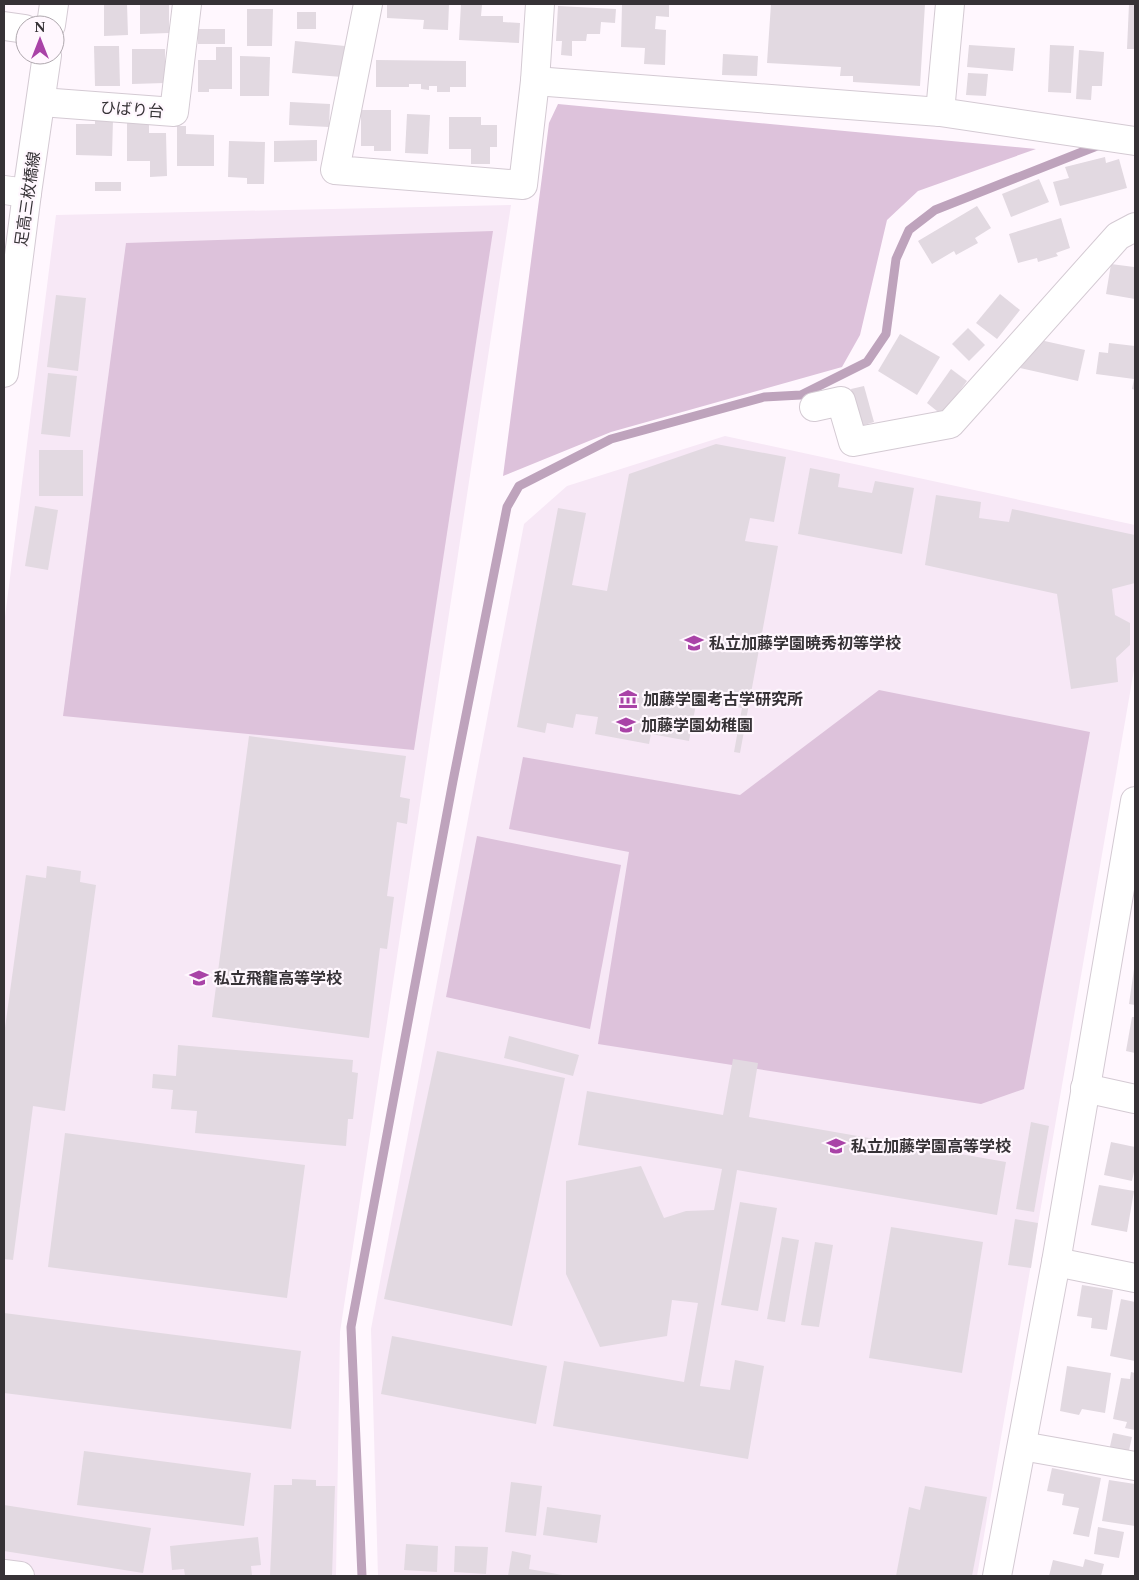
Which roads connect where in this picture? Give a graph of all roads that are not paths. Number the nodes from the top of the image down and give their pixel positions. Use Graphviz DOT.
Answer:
graph roads {
  1 [pos="187,4"];
  2 [pos="368,4"];
  3 [pos="540,4"];
  4 [pos="950,4"];
  5 [pos="46,65"];
  6 [pos="535,81"];
  7 [pos="41,102"];
  8 [pos="940,112"];
  9 [pos="1135,141"];
  10 [pos="15,191"];
  11 [pos="1135,227"];
  12 [pos="4,373"];
  13 [pos="814,407"];
  14 [pos="1135,801"];
  15 [pos="1131,853"];
  16 [pos="1085,1088"];
  17 [pos="1135,1099"];
  18 [pos="1056,1262"];
  19 [pos="1135,1278"];
  20 [pos="1022,1446"];
  21 [pos="1135,1466"];
  22 [pos="4,1574"];
  23 [pos="20,1576"];
  24 [pos="998,1576"];
  1 -- 7 [label="street, ひばり台"];
  2 -- 6 [label="street"];
  3 -- 6 [label="street"];
  4 -- 8 [label="street"];
  5 -- 7 [label="street, 足高三枚橋線"];
  6 -- 8 [label="street"];
  7 -- 10 [label="street, 足高三枚橋線"];
  8 -- 9 [label="street"];
  10 -- 12 [label="street, 足高三枚橋線"];
  11 -- 13 [label="street"];
  14 -- 15 [label="street"];
  15 -- 16 [label="street"];
  16 -- 17 [label="street"];
  16 -- 18 [label="street"];
  18 -- 19 [label="street"];
  18 -- 20 [label="street"];
  20 -- 21 [label="street"];
  20 -- 24 [label="street"];
  22 -- 23 [label="street"];
}
